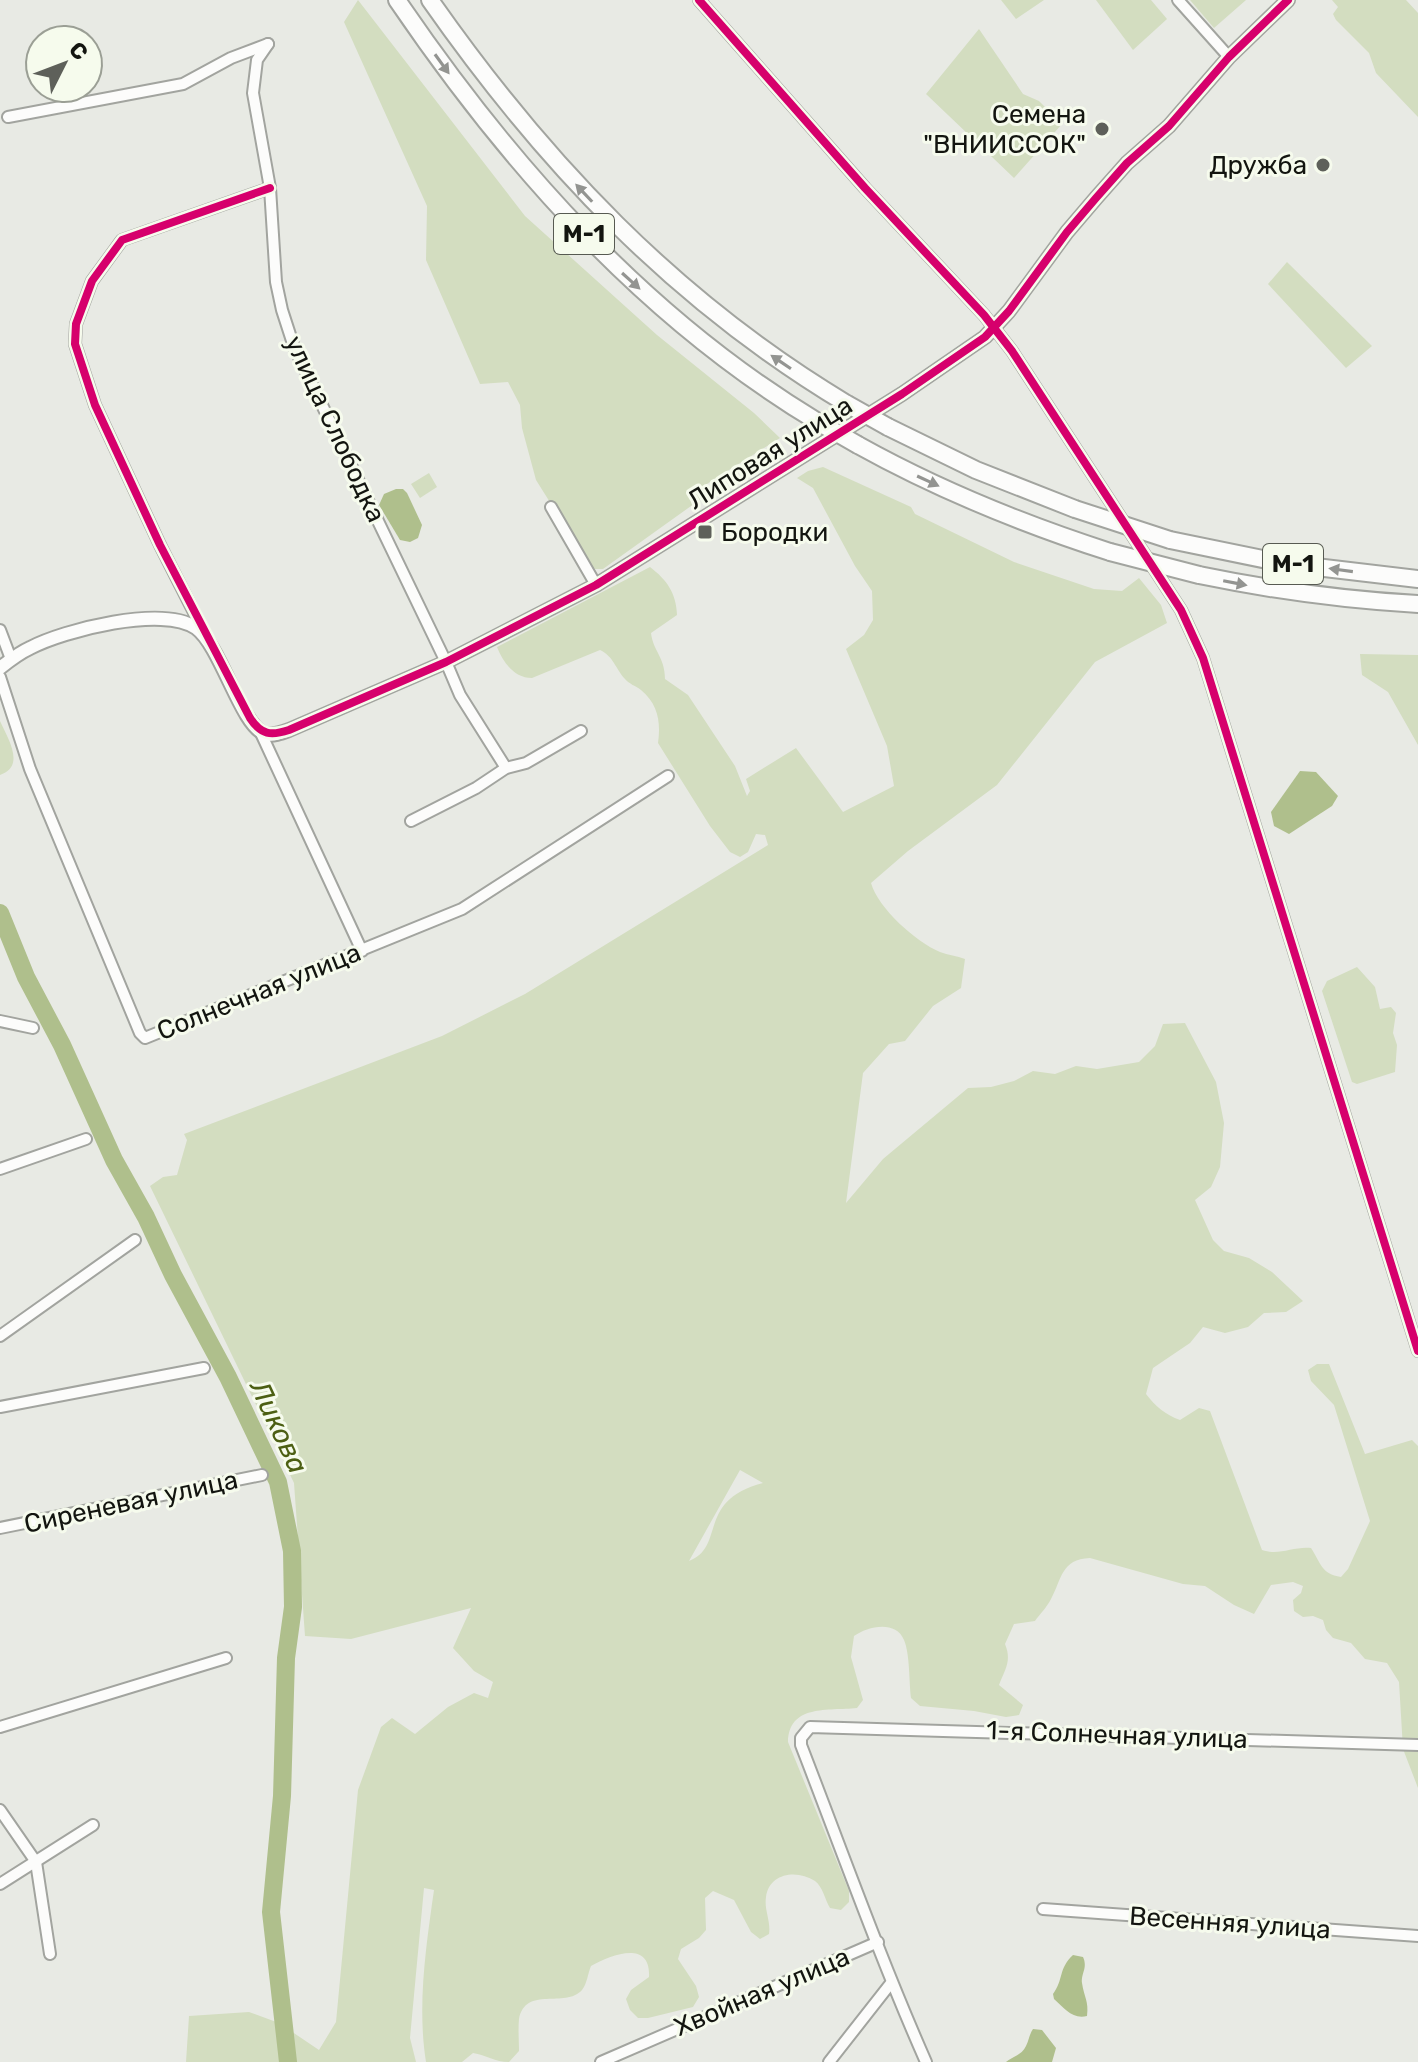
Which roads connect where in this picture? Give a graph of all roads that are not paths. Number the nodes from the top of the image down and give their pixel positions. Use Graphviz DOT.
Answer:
graph roads {
  1 [pos="397,0"];
  2 [pos="430,0"];
  3 [pos="699,0"];
  4 [pos="1178,0"];
  5 [pos="1288,0"];
  6 [pos="1229,57"];
  7 [pos="8,117"];
  8 [pos="270,188"];
  9 [pos="994,329"];
  10 [pos="551,507"];
  11 [pos="1418,579"];
  12 [pos="596,585"];
  13 [pos="1418,604"];
  14 [pos="0,630"];
  15 [pos="205,636"];
  16 [pos="446,662"];
  17 [pos="6,663"];
  18 [pos="0,677"];
  19 [pos="260,731"];
  20 [pos="581,731"];
  21 [pos="506,768"];
  22 [pos="668,776"];
  23 [pos="411,821"];
  24 [pos="362,951"];
  25 [pos="0,1021"];
  26 [pos="33,1028"];
  27 [pos="86,1139"];
  28 [pos="0,1169"];
  29 [pos="135,1240"];
  30 [pos="0,1336"];
  31 [pos="1418,1351"];
  32 [pos="204,1368"];
  33 [pos="0,1407"];
  34 [pos="262,1475"];
  35 [pos="0,1528"];
  36 [pos="226,1658"];
  37 [pos="0,1727"];
  38 [pos="1418,1745"];
  39 [pos="0,1810"];
  40 [pos="93,1825"];
  41 [pos="36,1862"];
  42 [pos="0,1884"];
  43 [pos="1043,1909"];
  44 [pos="1418,1936"];
  45 [pos="878,1942"];
  46 [pos="50,1954"];
  47 [pos="891,1983"];
  48 [pos="601,2062"];
  49 [pos="829,2062"];
  50 [pos="926,2062"];
  1 -- 13 [label="highway, М-1, one-way, bridge"];
  11 -- 2 [label="highway, М-1, one-way, bridge"];
  3 -- 9 [label="street"];
  4 -- 6 [label="street"];
  5 -- 6 [label="street, Липовая улица"];
  6 -- 9 [label="street, Липовая улица"];
  7 -- 8 [label="street, улица Слободка"];
  8 -- 15 [label="street"];
  8 -- 16 [label="street, улица Слободка"];
  9 -- 12 [label="street, Липовая улица"];
  9 -- 31 [label="street"];
  10 -- 12 [label="street"];
  12 -- 16 [label="street, Липовая улица"];
  14 -- 17 [label="street"];
  15 -- 17 [label="street"];
  15 -- 19 [label="street"];
  16 -- 19 [label="street, Липовая улица"];
  16 -- 21 [label="street, улица Слободка"];
  18 -- 24 [label="street, Солнечная улица"];
  19 -- 24 [label="street"];
  20 -- 21 [label="street"];
  21 -- 23 [label="street"];
  22 -- 24 [label="street, Солнечная улица"];
  25 -- 26 [label="street"];
  27 -- 28 [label="street"];
  29 -- 30 [label="street"];
  32 -- 33 [label="street"];
  34 -- 35 [label="street, Сиреневая улица"];
  36 -- 37 [label="street"];
  38 -- 45 [label="street, 1-я Солнечная улица"];
  39 -- 41 [label="street"];
  40 -- 41 [label="street"];
  41 -- 42 [label="street"];
  41 -- 46 [label="street"];
  43 -- 44 [label="street, Весенняя улица"];
  45 -- 47 [label="street"];
  45 -- 48 [label="street, Хвойная улица"];
  47 -- 49 [label="street, Хвойная улица"];
  47 -- 50 [label="street"];
}
